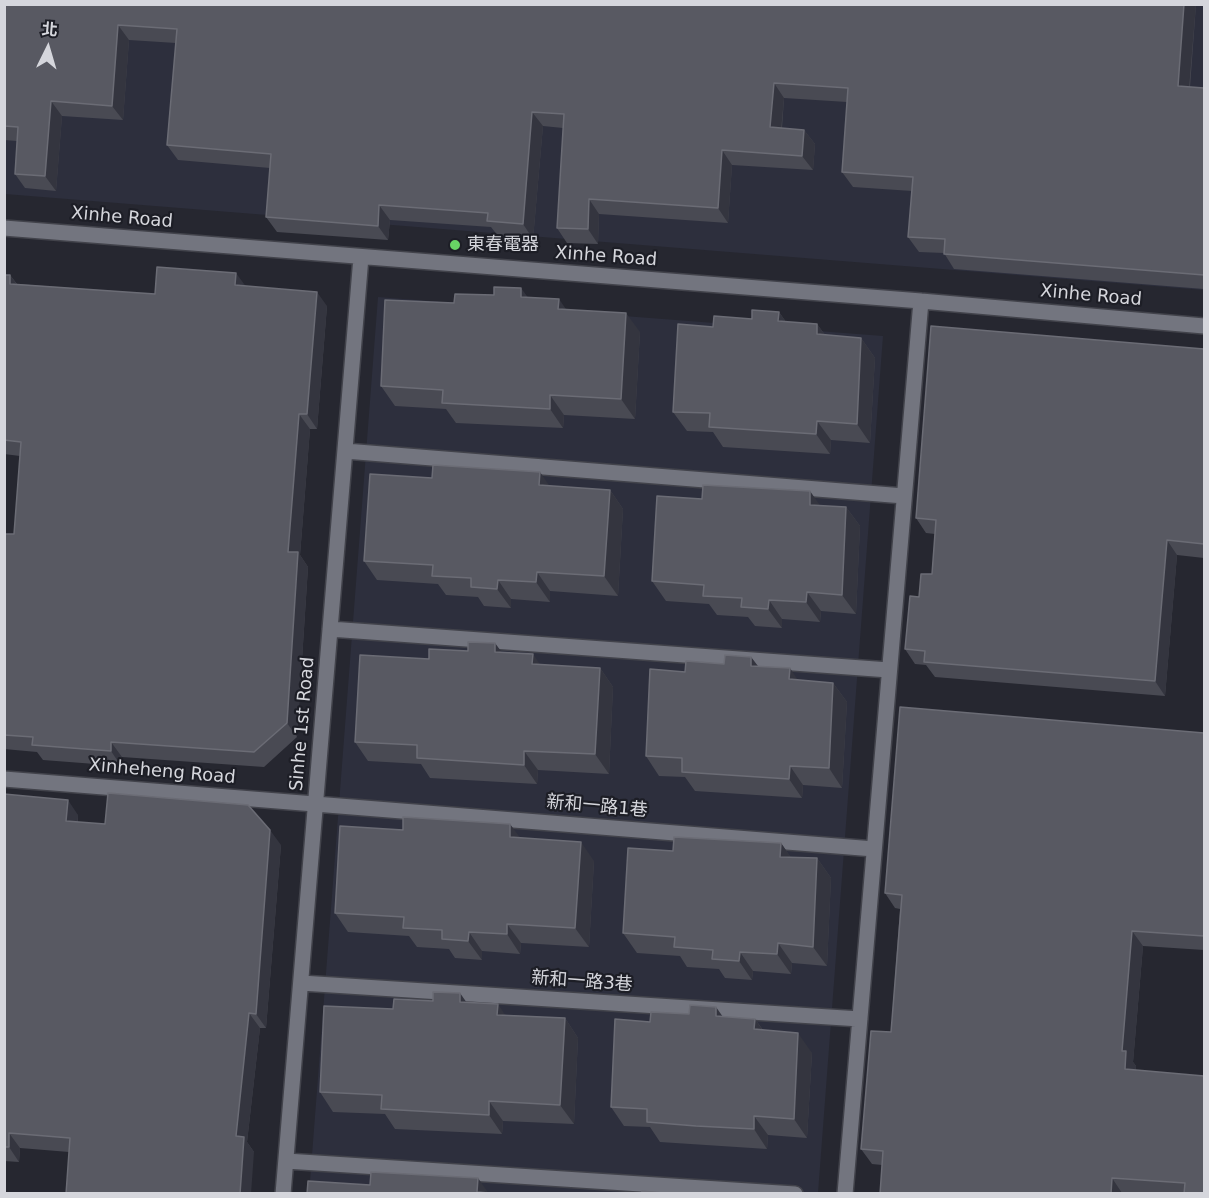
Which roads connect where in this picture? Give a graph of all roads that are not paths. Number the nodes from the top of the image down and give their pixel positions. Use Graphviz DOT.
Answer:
graph roads {
  1 [pos="4,228"];
  2 [pos="361,257"];
  3 [pos="921,301"];
  4 [pos="1204,326"];
  5 [pos="345,451"];
  6 [pos="904,496"];
  7 [pos="330,629"];
  8 [pos="890,670"];
  9 [pos="4,779"];
  10 [pos="315,805"];
  11 [pos="874,849"];
  12 [pos="301,983"];
  13 [pos="860,1019"];
  14 [pos="286,1161"];
  15 [pos="283,1194"];
  16 [pos="795,1194"];
  17 [pos="845,1194"];
  1 -- 2 [label="street, Xinhe Road"];
  2 -- 3 [label="street, Xinhe Road"];
  2 -- 5 [label="street, Sinhe 1st Road"];
  3 -- 4 [label="street, Xinhe Road"];
  3 -- 6 [label="street"];
  5 -- 6 [label="street"];
  5 -- 7 [label="street, Sinhe 1st Road"];
  6 -- 8 [label="street"];
  7 -- 8 [label="street"];
  7 -- 10 [label="street, Sinhe 1st Road"];
  8 -- 11 [label="street"];
  9 -- 10 [label="street, Xinheheng Road"];
  10 -- 11 [label="street, 新和一路1巷"];
  10 -- 12 [label="street, Sinhe 1st Road"];
  11 -- 13 [label="street"];
  12 -- 13 [label="street, 新和一路3巷"];
  12 -- 14 [label="street, Sinhe 1st Road"];
  13 -- 17 [label="street"];
  14 -- 15 [label="street, Sinhe 1st Road"];
  14 -- 16 [label="street"];
}
